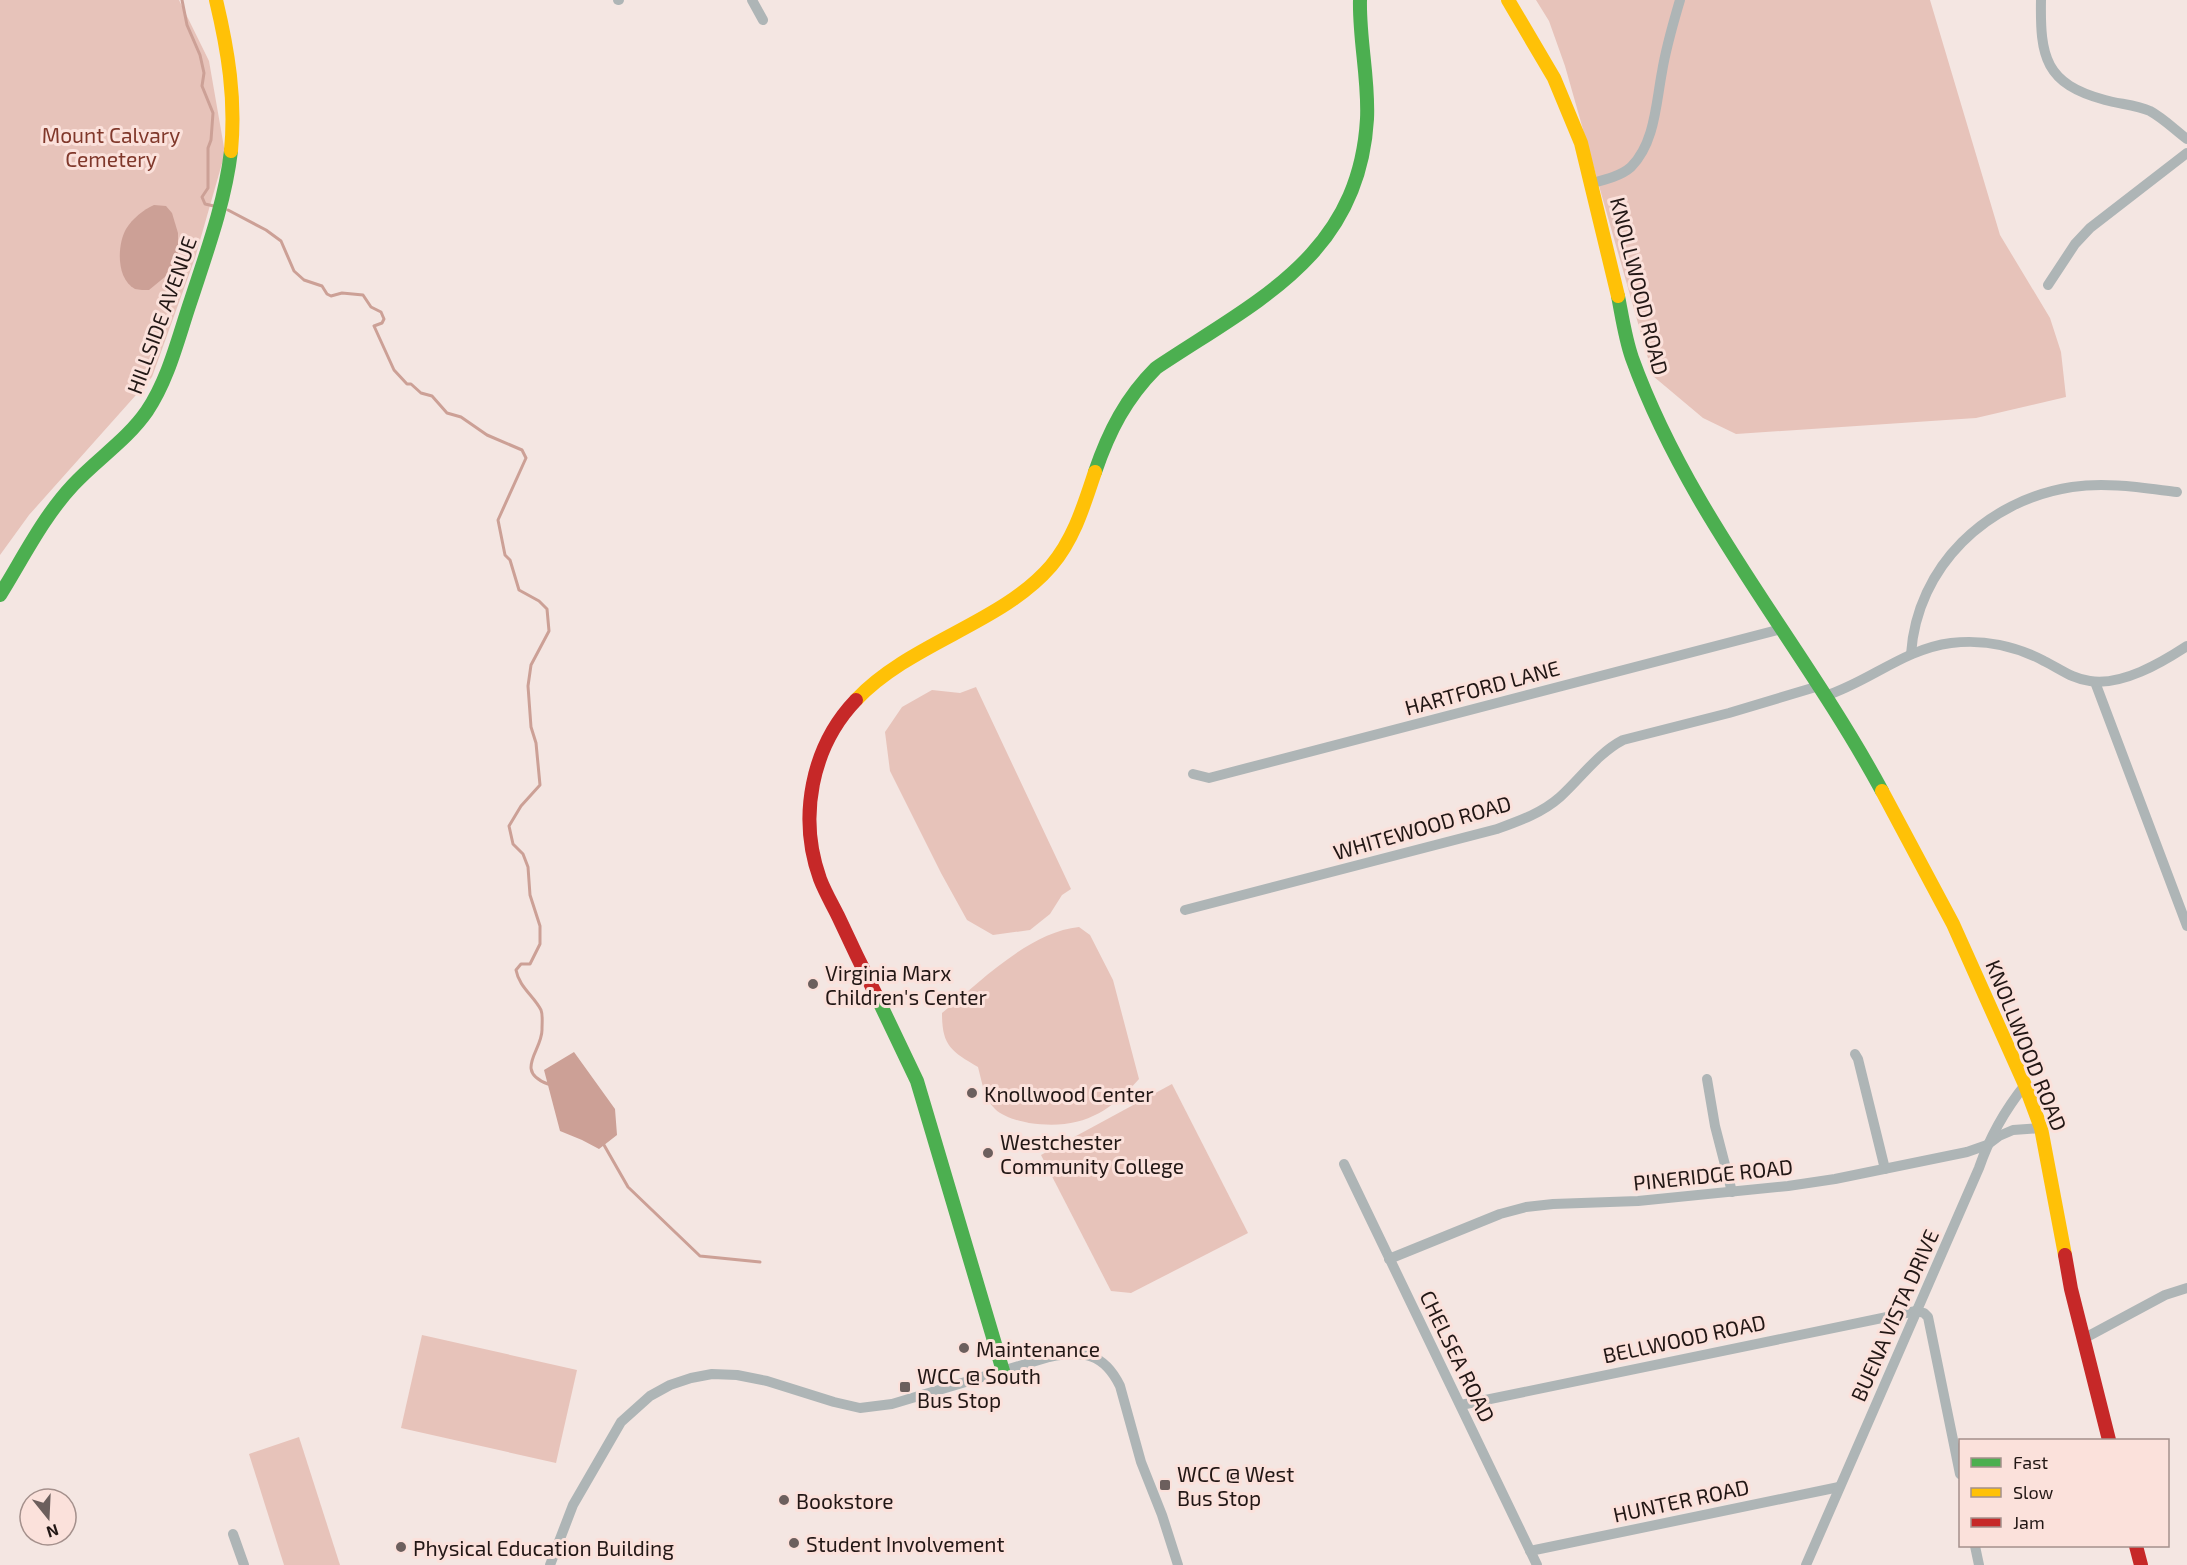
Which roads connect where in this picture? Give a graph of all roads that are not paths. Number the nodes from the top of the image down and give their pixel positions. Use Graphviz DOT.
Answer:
graph roads {
  1 [pos="216,0"];
  2 [pos="752,0"];
  3 [pos="1360,0"];
  4 [pos="1508,0"];
  5 [pos="1680,0"];
  6 [pos="2041,0"];
  7 [pos="763,20"];
  8 [pos="2187,139"];
  9 [pos="2187,153"];
  10 [pos="1592,183"];
  11 [pos="2048,285"];
  12 [pos="2177,492"];
  13 [pos="0,595"];
  14 [pos="1781,629"];
  15 [pos="2187,646"];
  16 [pos="1911,654"];
  17 [pos="2095,682"];
  18 [pos="1822,691"];
  19 [pos="1193,774"];
  20 [pos="1185,910"];
  21 [pos="2187,926"];
  22 [pos="1855,1054"];
  23 [pos="1707,1079"];
  24 [pos="2025,1085"];
  25 [pos="2041,1128"];
  26 [pos="1987,1145"];
  27 [pos="1344,1164"];
  28 [pos="1885,1169"];
  29 [pos="1732,1192"];
  30 [pos="1389,1259"];
  31 [pos="2187,1288"];
  32 [pos="1916,1311"];
  33 [pos="2083,1339"];
  34 [pos="1003,1371"];
  35 [pos="1461,1405"];
  36 [pos="2109,1439"];
  37 [pos="1959,1469"];
  38 [pos="1839,1487"];
  39 [pos="233,1534"];
  40 [pos="1975,1547"];
  41 [pos="2136,1547"];
  42 [pos="1814,1550"];
  43 [pos="1530,1551"];
  44 [pos="244,1565"];
  45 [pos="550,1565"];
  46 [pos="1178,1565"];
  47 [pos="1537,1565"];
  48 [pos="1806,1565"];
  49 [pos="1817,1565"];
  50 [pos="1979,1565"];
  51 [pos="2141,1565"];
  1 -- 13 [label="main road, HILLSIDE AVENUE"];
  2 -- 7 [label="street"];
  3 -- 34 [label="main road"];
  4 -- 10 [label="main road, KNOLLWOOD ROAD"];
  5 -- 10 [label="street"];
  6 -- 8 [label="street"];
  9 -- 11 [label="street"];
  10 -- 14 [label="main road, KNOLLWOOD ROAD"];
  12 -- 16 [label="street"];
  14 -- 18 [label="main road, KNOLLWOOD ROAD"];
  14 -- 19 [label="street, HARTFORD LANE"];
  15 -- 17 [label="street"];
  16 -- 17 [label="street"];
  16 -- 18 [label="street"];
  17 -- 21 [label="street"];
  18 -- 20 [label="street, WHITEWOOD ROAD"];
  18 -- 24 [label="main road, KNOLLWOOD ROAD"];
  22 -- 28 [label="street"];
  23 -- 29 [label="street"];
  24 -- 25 [label="main road, KNOLLWOOD ROAD"];
  24 -- 26 [label="street, BUENA VISTA DRIVE"];
  25 -- 26 [label="street, PINERIDGE ROAD"];
  25 -- 33 [label="main road, KNOLLWOOD ROAD"];
  26 -- 28 [label="street, PINERIDGE ROAD"];
  26 -- 32 [label="street, BUENA VISTA DRIVE"];
  27 -- 30 [label="street, CHELSEA ROAD"];
  28 -- 29 [label="street, PINERIDGE ROAD"];
  29 -- 30 [label="street, PINERIDGE ROAD"];
  30 -- 35 [label="street, CHELSEA ROAD"];
  31 -- 33 [label="street"];
  32 -- 35 [label="street, BELLWOOD ROAD"];
  32 -- 37 [label="street"];
  32 -- 38 [label="street, BUENA VISTA DRIVE"];
  33 -- 36 [label="main road, KNOLLWOOD ROAD"];
  34 -- 45 [label="street"];
  34 -- 46 [label="street"];
  35 -- 43 [label="street, CHELSEA ROAD"];
  38 -- 42 [label="street, BUENA VISTA DRIVE"];
  38 -- 43 [label="street, HUNTER ROAD"];
  39 -- 44 [label="street"];
  40 -- 50 [label="street"];
  41 -- 51 [label="main road"];
  42 -- 48 [label="street, BUENA VISTA DRIVE"];
  42 -- 49 [label="street"];
  43 -- 47 [label="street, CHELSEA ROAD"];
}
